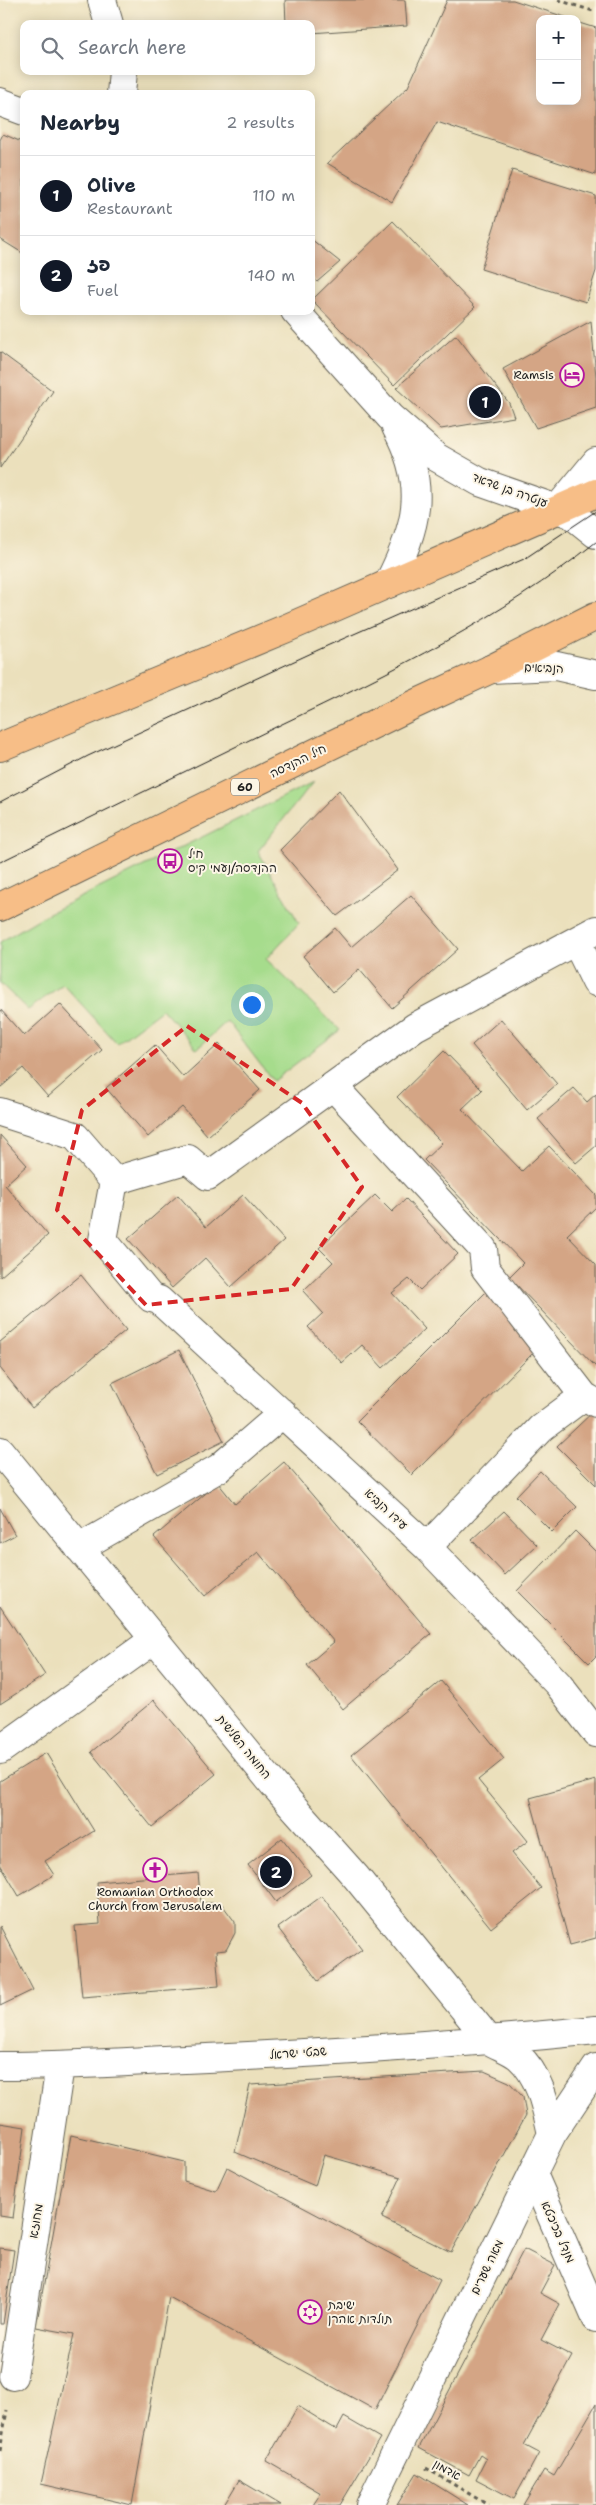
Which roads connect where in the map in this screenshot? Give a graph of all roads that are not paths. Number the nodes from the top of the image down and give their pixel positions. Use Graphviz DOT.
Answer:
graph roads {
  1 [pos="102,0"];
  2 [pos="108,20"];
  3 [pos="123,75"];
  4 [pos="121,90"];
  5 [pos="0,102"];
  6 [pos="20,110"];
  7 [pos="299,315"];
  8 [pos="390,417"];
  9 [pos="596,462"];
  10 [pos="596,492"];
  11 [pos="558,508"];
  12 [pos="596,534"];
  13 [pos="388,584"];
  14 [pos="596,616"];
  15 [pos="491,669"];
  16 [pos="596,674"];
  17 [pos="0,747"];
  18 [pos="0,907"];
  19 [pos="586,935"];
  20 [pos="596,982"];
  21 [pos="333,1086"];
  22 [pos="0,1112"];
  23 [pos="114,1181"];
  24 [pos="590,1400"];
  25 [pos="283,1414"];
  26 [pos="0,1451"];
  27 [pos="427,1547"];
  28 [pos="80,1548"];
  29 [pos="155,1639"];
  30 [pos="596,1734"];
  31 [pos="0,1750"];
  32 [pos="596,2030"];
  33 [pos="490,2041"];
  34 [pos="0,2066"];
  35 [pos="60,2066"];
  36 [pos="596,2068"];
  37 [pos="552,2134"];
  38 [pos="533,2174"];
  39 [pos="596,2318"];
  40 [pos="12,2376"];
  41 [pos="370,2505"];
  1 -- 2 [label="street"];
  3 -- 4 [label="street"];
  5 -- 6 [label="street"];
  7 -- 8 [label="street, ענטרה בן שדאד"];
  8 -- 11 [label="street, ענטרה בן שדאד"];
  8 -- 13 [label="street, ענטרה בן שדאד"];
  9 -- 11 [label="street"];
  10 -- 11 [label="highway"];
  11 -- 12 [label="street"];
  11 -- 13 [label="highway"];
  13 -- 17 [label="highway"];
  14 -- 15 [label="highway, חיל ההנדסה / 60"];
  15 -- 16 [label="street, הנביאים"];
  15 -- 18 [label="highway, חיל ההנדסה / 60"];
  19 -- 20 [label="street"];
  19 -- 21 [label="street"];
  21 -- 23 [label="street"];
  21 -- 24 [label="street"];
  22 -- 23 [label="street"];
  23 -- 25 [label="street, עידו הנביא"];
  24 -- 27 [label="street"];
  25 -- 27 [label="street, עידו הנביא"];
  25 -- 28 [label="street"];
  26 -- 28 [label="street, החומה השלישית"];
  27 -- 30 [label="street, עידו הנביא"];
  28 -- 29 [label="street, החומה השלישית"];
  29 -- 31 [label="street"];
  29 -- 33 [label="street, החומה השלישית"];
  32 -- 33 [label="street, שבטי ישראל"];
  33 -- 35 [label="street, שבטי ישראל"];
  33 -- 37 [label="street"];
  34 -- 35 [label="street, שבטי ישראל"];
  35 -- 40 [label="street, מחוזא"];
  36 -- 37 [label="street, מאה שערים"];
  37 -- 38 [label="street, מאה שערים"];
  38 -- 39 [label="street, מנדל בכיכטא"];
  38 -- 41 [label="street, מאה שערים"];
}
